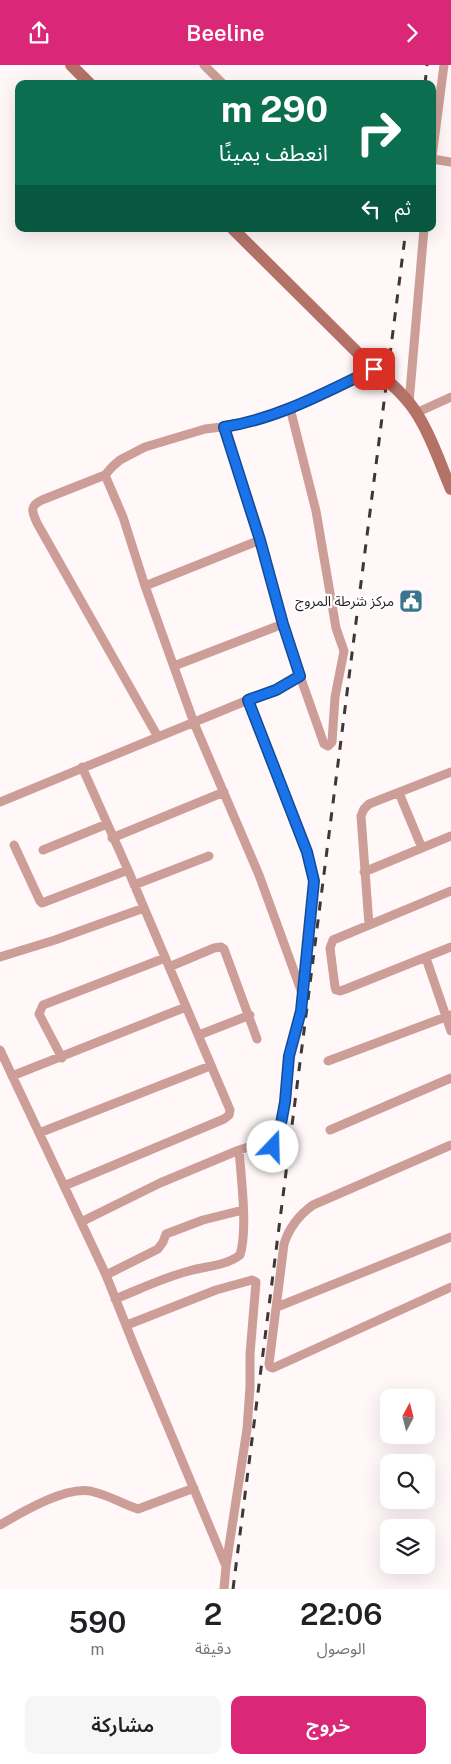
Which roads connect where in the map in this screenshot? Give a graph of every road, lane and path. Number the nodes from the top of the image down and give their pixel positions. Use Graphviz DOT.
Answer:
graph roads {
  1 [pos="72,65"];
  2 [pos="204,65"];
  3 [pos="444,65"];
  4 [pos="86,80"];
  5 [pos="219,80"];
  6 [pos="436,127"];
  7 [pos="436,159"];
  8 [pos="451,162"];
  9 [pos="236,232"];
  10 [pos="424,232"];
  11 [pos="374,369"];
  12 [pos="451,397"];
  13 [pos="290,408"];
  14 [pos="413,408"];
  15 [pos="224,427"];
  16 [pos="105,475"];
  17 [pos="451,489"];
  18 [pos="260,540"];
  19 [pos="145,586"];
  20 [pos="283,624"];
  21 [pos="174,666"];
  22 [pos="300,676"];
  23 [pos="248,700"];
  24 [pos="194,723"];
  25 [pos="158,737"];
  26 [pos="82,767"];
  27 [pos="451,772"];
  28 [pos="224,792"];
  29 [pos="399,793"];
  30 [pos="0,802"];
  31 [pos="107,824"];
  32 [pos="451,837"];
  33 [pos="112,838"];
  34 [pos="14,845"];
  35 [pos="422,848"];
  36 [pos="43,850"];
  37 [pos="209,856"];
  38 [pos="128,870"];
  39 [pos="364,872"];
  40 [pos="134,885"];
  41 [pos="451,891"];
  42 [pos="144,908"];
  43 [pos="369,925"];
  44 [pos="451,947"];
  45 [pos="0,957"];
  46 [pos="165,958"];
  47 [pos="426,958"];
  48 [pos="170,967"];
  49 [pos="302,994"];
  50 [pos="186,1007"];
  51 [pos="250,1015"];
  52 [pos="449,1016"];
  53 [pos="451,1031"];
  54 [pos="199,1035"];
  55 [pos="257,1039"];
  56 [pos="0,1051"];
  57 [pos="62,1058"];
  58 [pos="328,1061"];
  59 [pos="3,1062"];
  60 [pos="210,1066"];
  61 [pos="12,1076"];
  62 [pos="451,1078"];
  63 [pos="330,1130"];
  64 [pos="39,1133"];
  65 [pos="451,1145"];
  66 [pos="239,1150"];
  67 [pos="64,1186"];
  68 [pos="243,1210"];
  69 [pos="81,1221"];
  70 [pos="451,1239"];
  71 [pos="106,1275"];
  72 [pos="451,1287"];
  73 [pos="115,1299"];
  74 [pos="276,1307"];
  75 [pos="127,1325"];
  76 [pos="194,1488"];
  77 [pos="0,1525"];
  78 [pos="226,1566"];
  79 [pos="224,1589"];
  1 -- 4 [label="street"];
  2 -- 5 [label="street"];
  3 -- 6 [label="street"];
  7 -- 8 [label="street"];
  9 -- 11 [label="street"];
  10 -- 14 [label="street"];
  11 -- 13 [label="street"];
  11 -- 14 [label="street"];
  12 -- 14 [label="street"];
  13 -- 15 [label="street"];
  13 -- 22 [label="street"];
  14 -- 17 [label="street"];
  15 -- 16 [label="street"];
  15 -- 18 [label="street"];
  16 -- 19 [label="street"];
  16 -- 25 [label="street"];
  18 -- 19 [label="street"];
  18 -- 20 [label="street"];
  19 -- 21 [label="street"];
  20 -- 21 [label="street"];
  20 -- 22 [label="street"];
  21 -- 24 [label="street"];
  22 -- 23 [label="street"];
  23 -- 24 [label="street"];
  23 -- 49 [label="street"];
  24 -- 25 [label="street"];
  24 -- 28 [label="street"];
  25 -- 26 [label="street"];
  26 -- 30 [label="street"];
  26 -- 31 [label="street"];
  27 -- 29 [label="street"];
  28 -- 33 [label="street"];
  28 -- 49 [label="street"];
  29 -- 35 [label="street"];
  29 -- 39 [label="street"];
  31 -- 33 [label="street"];
  31 -- 36 [label="street"];
  32 -- 35 [label="street"];
  33 -- 38 [label="street"];
  34 -- 38 [label="street"];
  35 -- 39 [label="street"];
  37 -- 40 [label="street"];
  38 -- 40 [label="street"];
  39 -- 43 [label="street"];
  40 -- 42 [label="street"];
  41 -- 43 [label="street"];
  42 -- 45 [label="street"];
  42 -- 46 [label="street"];
  43 -- 47 [label="street"];
  44 -- 47 [label="street"];
  46 -- 48 [label="street"];
  46 -- 57 [label="street"];
  47 -- 52 [label="street"];
  48 -- 50 [label="street"];
  48 -- 51 [label="street"];
  49 -- 66 [label="street"];
  50 -- 54 [label="street"];
  50 -- 57 [label="street"];
  51 -- 54 [label="street"];
  51 -- 55 [label="street"];
  52 -- 53 [label="street"];
  52 -- 58 [label="street"];
  54 -- 60 [label="street"];
  56 -- 59 [label="street"];
  57 -- 61 [label="street"];
  59 -- 61 [label="street"];
  60 -- 64 [label="street"];
  60 -- 67 [label="street"];
  61 -- 64 [label="street"];
  62 -- 63 [label="street"];
  64 -- 67 [label="street"];
  65 -- 74 [label="street"];
  66 -- 68 [label="street"];
  66 -- 69 [label="street"];
  67 -- 69 [label="street"];
  68 -- 71 [label="street"];
  68 -- 73 [label="street"];
  69 -- 71 [label="street"];
  70 -- 74 [label="street"];
  71 -- 73 [label="street"];
  72 -- 74 [label="street"];
  73 -- 75 [label="street"];
  75 -- 76 [label="street"];
  75 -- 78 [label="street"];
  76 -- 77 [label="street"];
  76 -- 78 [label="street"];
  78 -- 79 [label="street"];
}
